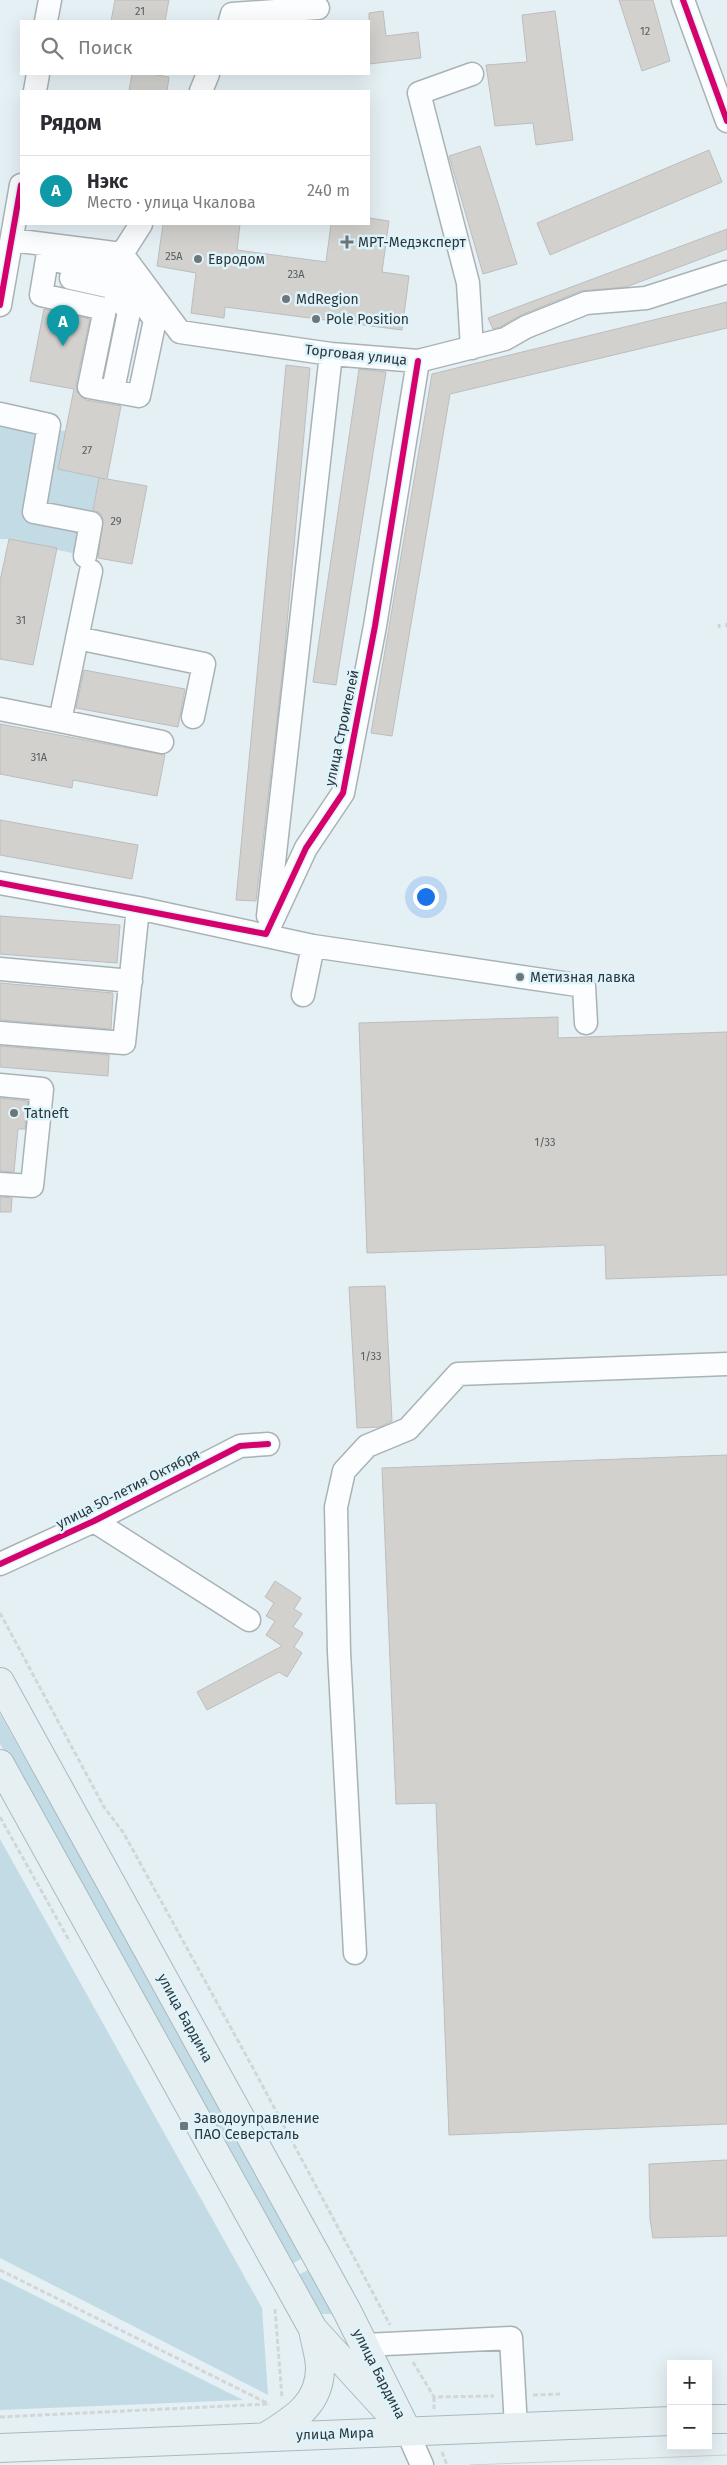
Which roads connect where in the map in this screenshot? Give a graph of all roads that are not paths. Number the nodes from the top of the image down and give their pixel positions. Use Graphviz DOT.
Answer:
graph roads {
  1 [pos="50,0"];
  2 [pos="682,0"];
  3 [pos="318,8"];
  4 [pos="46,20"];
  5 [pos="230,20"];
  6 [pos="472,74"];
  7 [pos="38,75"];
  8 [pos="208,75"];
  9 [pos="35,90"];
  10 [pos="201,90"];
  11 [pos="727,121"];
  12 [pos="20,189"];
  13 [pos="10,224"];
  14 [pos="140,225"];
  15 [pos="36,244"];
  16 [pos="122,254"];
  17 [pos="727,272"];
  18 [pos="0,304"];
  19 [pos="472,348"];
  20 [pos="331,354"];
  21 [pos="418,361"];
  22 [pos="113,390"];
  23 [pos="0,414"];
  24 [pos="77,638"];
  25 [pos="0,709"];
  26 [pos="193,717"];
  27 [pos="60,721"];
  28 [pos="162,742"];
  29 [pos="0,883"];
  30 [pos="138,908"];
  31 [pos="266,934"];
  32 [pos="313,946"];
  33 [pos="0,970"];
  34 [pos="130,981"];
  35 [pos="303,995"];
  36 [pos="586,1023"];
  37 [pos="0,1033"];
  38 [pos="0,1085"];
  39 [pos="0,1184"];
  40 [pos="727,1364"];
  41 [pos="268,1444"];
  42 [pos="94,1521"];
  43 [pos="0,1564"];
  44 [pos="249,1620"];
  45 [pos="0,1682"];
  46 [pos="0,1764"];
  47 [pos="355,1953"];
  48 [pos="224,2088"];
  49 [pos="189,2107"];
  50 [pos="313,2329"];
  51 [pos="365,2345"];
  52 [pos="727,2419"];
  53 [pos="712,2420"];
  54 [pos="667,2421"];
  55 [pos="516,2427"];
  56 [pos="407,2431"];
  57 [pos="266,2437"];
  58 [pos="0,2448"];
  59 [pos="422,2465"];
  1 -- 4 [label="street"];
  2 -- 11 [label="street"];
  3 -- 5 [label="street"];
  6 -- 19 [label="street"];
  7 -- 9 [label="street"];
  8 -- 10 [label="street"];
  12 -- 13 [label="street"];
  13 -- 15 [label="street"];
  13 -- 18 [label="street"];
  14 -- 16 [label="street"];
  15 -- 16 [label="street"];
  15 -- 22 [label="street"];
  16 -- 20 [label="street, Торговая улица"];
  17 -- 19 [label="street, Торговая улица"];
  19 -- 21 [label="street, Торговая улица"];
  20 -- 21 [label="street, Торговая улица"];
  20 -- 31 [label="street"];
  21 -- 31 [label="street, улица Строителей"];
  23 -- 24 [label="street"];
  24 -- 26 [label="street"];
  24 -- 27 [label="street"];
  25 -- 27 [label="street"];
  27 -- 28 [label="street"];
  29 -- 30 [label="street"];
  30 -- 31 [label="street"];
  30 -- 34 [label="street"];
  31 -- 32 [label="street"];
  32 -- 35 [label="street"];
  32 -- 36 [label="street"];
  33 -- 34 [label="street"];
  34 -- 37 [label="street"];
  38 -- 39 [label="street"];
  40 -- 47 [label="street"];
  41 -- 42 [label="street, улица 50-летия Октября"];
  42 -- 43 [label="street, улица 50-летия Октября"];
  42 -- 44 [label="street"];
  45 -- 48 [label="main road, улица Бардина"];
  46 -- 49 [label="main road, улица Бардина"];
  48 -- 49 [label="main road"];
  48 -- 51 [label="main road, улица Бардина"];
  49 -- 50 [label="main road, улица Бардина"];
  50 -- 56 [label="main road, улица Бардина"];
  50 -- 57 [label="main road"];
  51 -- 55 [label="street"];
  51 -- 56 [label="main road, улица Бардина"];
  52 -- 53 [label="main road"];
  54 -- 55 [label="main road, улица Мира"];
  55 -- 56 [label="main road, улица Мира"];
  56 -- 57 [label="main road, улица Мира"];
  56 -- 59 [label="street"];
  57 -- 58 [label="main road, улица Мира"];
}
